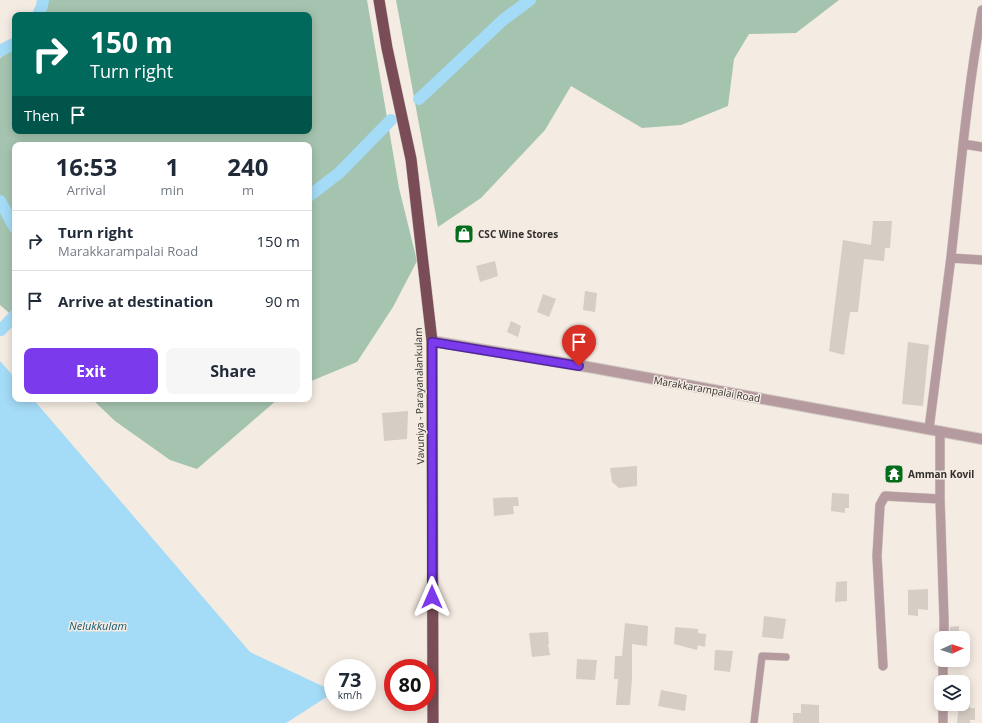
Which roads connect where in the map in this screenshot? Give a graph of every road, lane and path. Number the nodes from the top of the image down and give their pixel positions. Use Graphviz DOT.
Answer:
graph roads {
  1 [pos="379,0"];
  2 [pos="982,10"];
  3 [pos="980,31"];
  4 [pos="963,144"];
  5 [pos="982,147"];
  6 [pos="951,258"];
  7 [pos="982,260"];
  8 [pos="432,342"];
  9 [pos="929,429"];
  10 [pos="940,431"];
  11 [pos="982,439"];
  12 [pos="940,499"];
  13 [pos="944,631"];
  14 [pos="786,658"];
  15 [pos="883,666"];
  16 [pos="943,711"];
  17 [pos="433,723"];
  18 [pos="754,723"];
  19 [pos="943,723"];
  1 -- 8 [label="highway, Vavuniya - Parayanalankulam"];
  2 -- 3 [label="street"];
  3 -- 4 [label="street"];
  4 -- 5 [label="street"];
  4 -- 6 [label="street"];
  6 -- 7 [label="street"];
  6 -- 9 [label="street"];
  8 -- 9 [label="street, Marakkarampalai Road"];
  8 -- 17 [label="highway, Vavuniya - Parayanalankulam"];
  9 -- 10 [label="street, Marakkarampalai Road"];
  10 -- 11 [label="street, Marakkarampalai Road"];
  10 -- 12 [label="street"];
  12 -- 13 [label="street"];
  12 -- 15 [label="street"];
  14 -- 18 [label="street"];
  16 -- 19 [label="street"];
}
